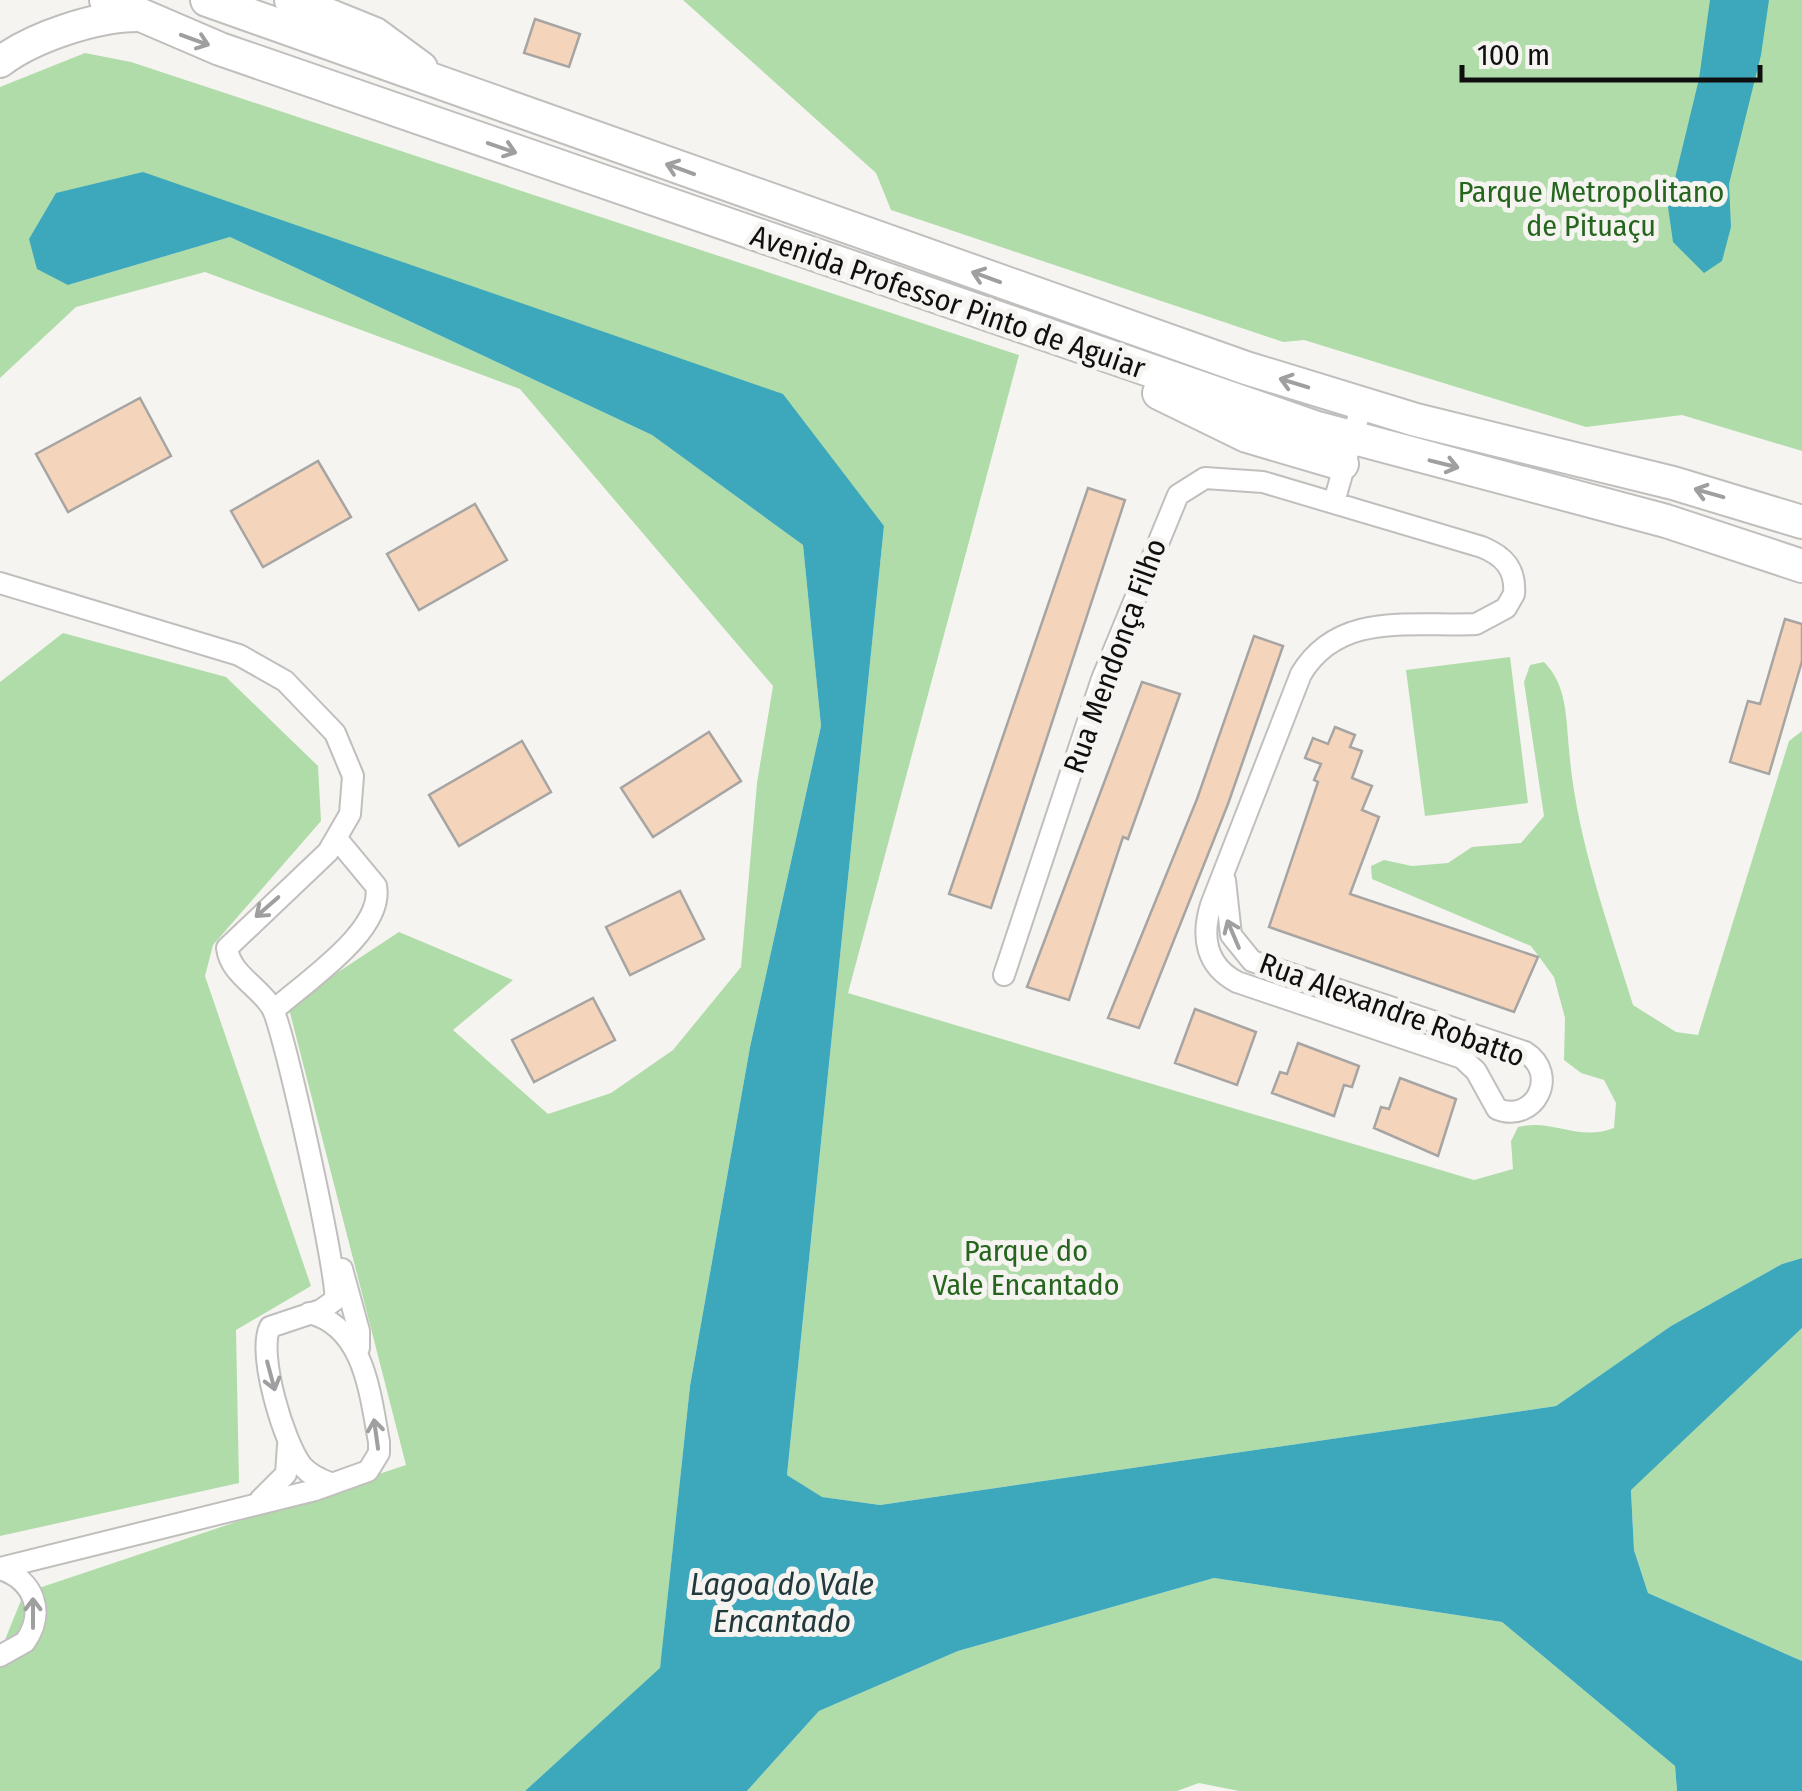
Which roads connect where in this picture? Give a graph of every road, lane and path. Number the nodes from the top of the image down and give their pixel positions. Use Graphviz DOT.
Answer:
graph roads {
  1 [pos="106,0"];
  2 [pos="207,0"];
  3 [pos="292,0"];
  4 [pos="138,16"];
  5 [pos="0,28"];
  6 [pos="30,42"];
  7 [pos="0,62"];
  8 [pos="440,84"];
  9 [pos="1057,341"];
  10 [pos="1362,404"];
  11 [pos="1346,451"];
  12 [pos="1307,454"];
  13 [pos="1295,491"];
  14 [pos="1334,502"];
  15 [pos="1802,522"];
  16 [pos="1802,566"];
  17 [pos="0,584"];
  18 [pos="337,839"];
  19 [pos="1225,880"];
  20 [pos="1004,975"];
  21 [pos="274,1010"];
  22 [pos="332,1255"];
  23 [pos="308,1313"];
  24 [pos="359,1356"];
  25 [pos="288,1438"];
  26 [pos="330,1483"];
  27 [pos="258,1502"];
  28 [pos="0,1568"];
  29 [pos="0,1656"];
  1 -- 4 [label="main road, Avenida Professor Pinto de Aguiar"];
  2 -- 8 [label="main road, Avenida Professor Pinto de Aguiar"];
  3 -- 8 [label="main road"];
  4 -- 6 [label="main road"];
  4 -- 9 [label="main road, Avenida Professor Pinto de Aguiar, one-way"];
  5 -- 6 [label="main road"];
  6 -- 7 [label="main road"];
  10 -- 8 [label="main road, Avenida Professor Pinto de Aguiar, one-way"];
  9 -- 11 [label="main road, Avenida Professor Pinto de Aguiar"];
  9 -- 12 [label="main road"];
  10 -- 11 [label="street"];
  15 -- 10 [label="main road, Avenida Professor Pinto de Aguiar, one-way"];
  11 -- 12 [label="main road"];
  11 -- 14 [label="street"];
  11 -- 16 [label="main road, Avenida Professor Pinto de Aguiar, one-way"];
  12 -- 13 [label="street"];
  13 -- 14 [label="street, Rua Mendonça Filho"];
  13 -- 20 [label="street, Rua Mendonça Filho"];
  14 -- 19 [label="street, Rua Alexandre Robatto"];
  17 -- 18 [label="street"];
  18 -- 21 [label="street"];
  18 -- 21 [label="street, one-way"];
  19 -- 19 [label="street, Rua Alexandre Robatto, one-way"];
  21 -- 22 [label="street"];
  22 -- 23 [label="street"];
  22 -- 24 [label="street"];
  23 -- 24 [label="street"];
  23 -- 25 [label="street, one-way"];
  26 -- 24 [label="street, one-way"];
  25 -- 26 [label="street"];
  25 -- 27 [label="street"];
  26 -- 27 [label="street"];
  27 -- 28 [label="street"];
  29 -- 28 [label="street, one-way"];
}
